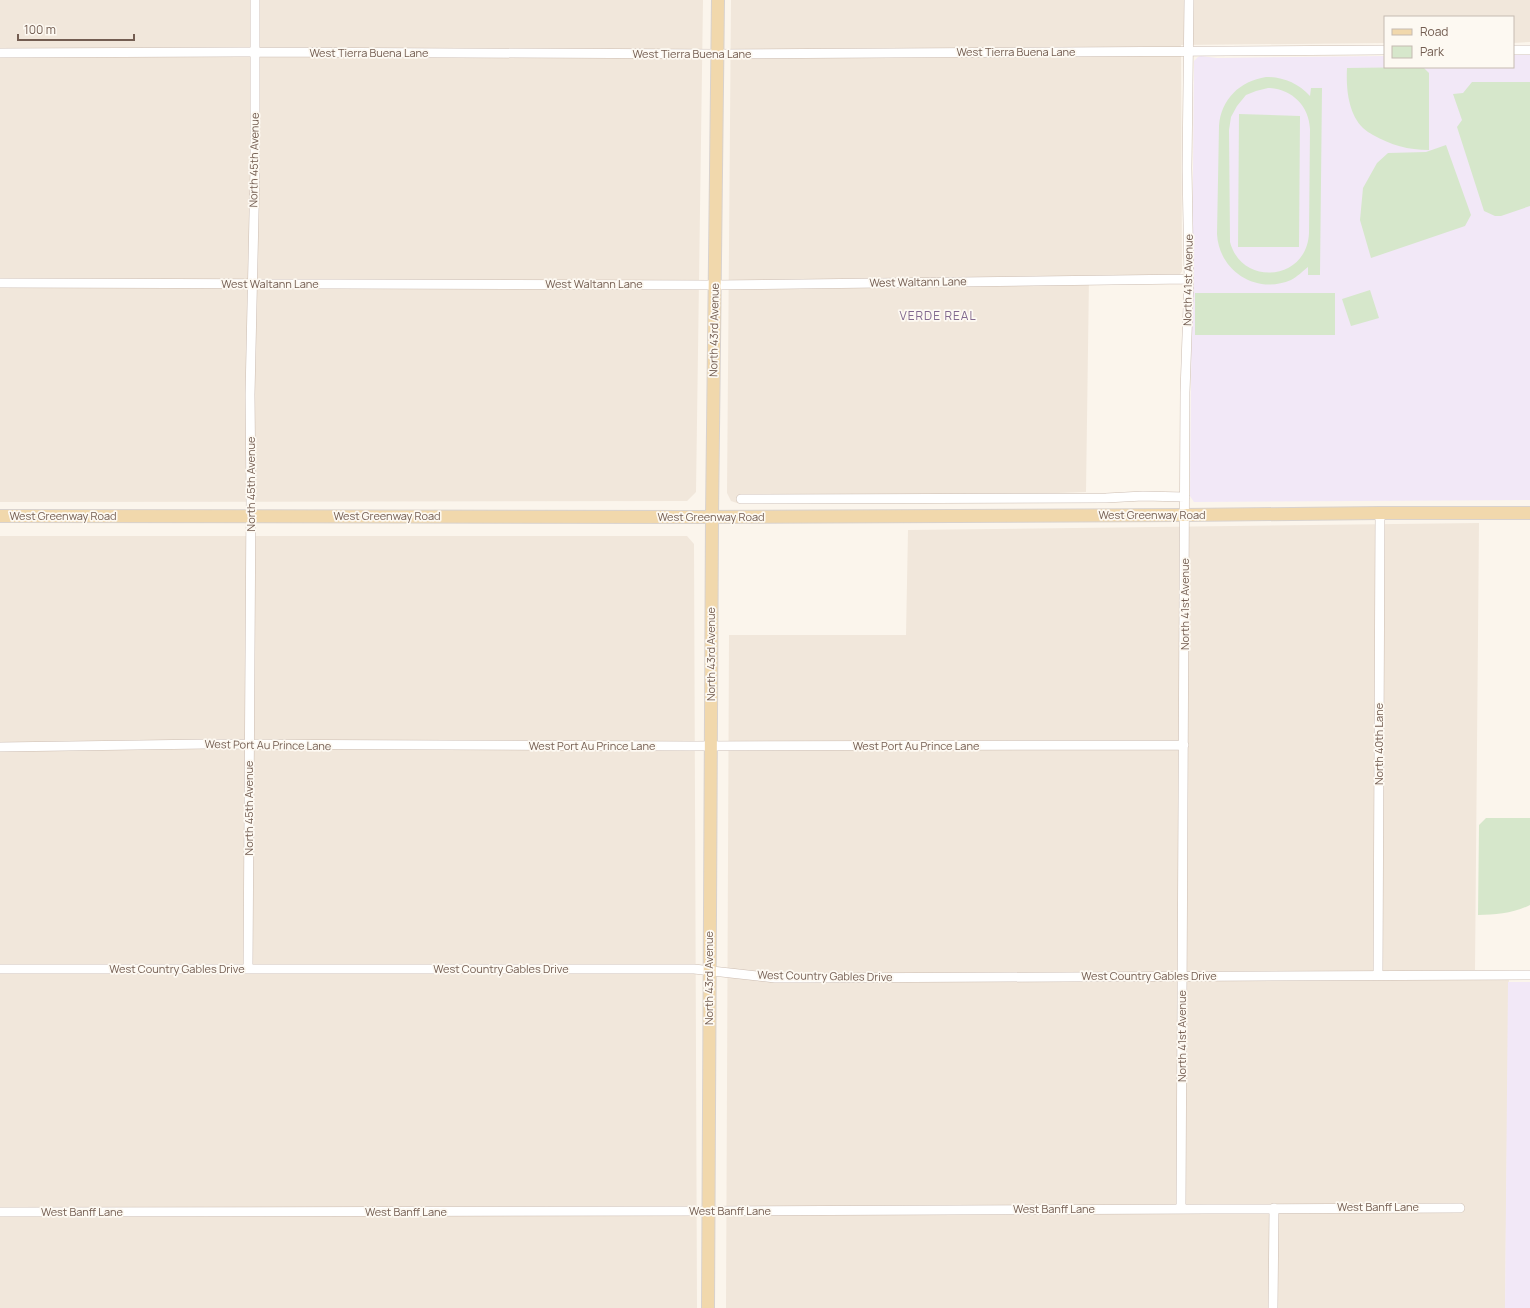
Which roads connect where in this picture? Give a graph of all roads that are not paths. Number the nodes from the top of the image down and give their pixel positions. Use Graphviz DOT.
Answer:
graph roads {
  1 [pos="255,0"];
  2 [pos="718,0"];
  3 [pos="1189,0"];
  4 [pos="1384,50"];
  5 [pos="1514,50"];
  6 [pos="1530,50"];
  7 [pos="1189,51"];
  8 [pos="255,52"];
  9 [pos="0,53"];
  10 [pos="718,54"];
  11 [pos="1189,279"];
  12 [pos="0,283"];
  13 [pos="252,284"];
  14 [pos="715,285"];
  15 [pos="1185,497"];
  16 [pos="741,499"];
  17 [pos="774,499"];
  18 [pos="1380,513"];
  19 [pos="1530,513"];
  20 [pos="251,515"];
  21 [pos="1185,515"];
  22 [pos="0,516"];
  23 [pos="712,517"];
  24 [pos="775,517"];
  25 [pos="1184,745"];
  26 [pos="249,746"];
  27 [pos="711,746"];
  28 [pos="0,747"];
  29 [pos="0,969"];
  30 [pos="248,969"];
  31 [pos="709,971"];
  32 [pos="1378,975"];
  33 [pos="1530,975"];
  34 [pos="1182,976"];
  35 [pos="1274,1208"];
  36 [pos="1460,1208"];
  37 [pos="1181,1209"];
  38 [pos="709,1211"];
  39 [pos="0,1212"];
  40 [pos="708,1308"];
  41 [pos="1273,1308"];
  1 -- 8 [label="street, North 45th Avenue"];
  2 -- 10 [label="main road, North 43rd Avenue"];
  3 -- 7 [label="street, North 41st Avenue"];
  4 -- 7 [label="street, West Tierra Buena Lane"];
  5 -- 6 [label="street"];
  7 -- 10 [label="street, West Tierra Buena Lane"];
  7 -- 11 [label="street, North 41st Avenue"];
  8 -- 9 [label="street, West Tierra Buena Lane"];
  8 -- 10 [label="street, West Tierra Buena Lane"];
  8 -- 13 [label="street, North 45th Avenue"];
  10 -- 14 [label="main road, North 43rd Avenue"];
  11 -- 14 [label="street, West Waltann Lane"];
  11 -- 15 [label="street, North 41st Avenue"];
  12 -- 13 [label="street, West Waltann Lane"];
  13 -- 14 [label="street, West Waltann Lane"];
  13 -- 20 [label="street, North 45th Avenue"];
  14 -- 23 [label="main road, North 43rd Avenue"];
  15 -- 17 [label="street, West Greenway Road"];
  15 -- 21 [label="street, North 41st Avenue"];
  16 -- 17 [label="street, West Greenway Road"];
  17 -- 24 [label="street, West Greenway Road"];
  18 -- 19 [label="main road, West Greenway Road"];
  18 -- 21 [label="main road, West Greenway Road"];
  18 -- 32 [label="street, North 40th Lane"];
  20 -- 22 [label="main road, West Greenway Road"];
  20 -- 23 [label="main road, West Greenway Road"];
  20 -- 26 [label="street, North 45th Avenue"];
  21 -- 24 [label="main road, West Greenway Road"];
  21 -- 25 [label="street, North 41st Avenue"];
  23 -- 24 [label="main road, West Greenway Road"];
  23 -- 27 [label="main road, North 43rd Avenue"];
  25 -- 27 [label="street, West Port Au Prince Lane"];
  25 -- 34 [label="street, North 41st Avenue"];
  26 -- 27 [label="street, West Port Au Prince Lane"];
  26 -- 28 [label="street, West Port Au Prince Lane"];
  26 -- 30 [label="street, North 45th Avenue"];
  27 -- 31 [label="main road, North 43rd Avenue"];
  29 -- 30 [label="street, West Country Gables Drive"];
  30 -- 31 [label="street, West Country Gables Drive"];
  31 -- 34 [label="street, West Country Gables Drive"];
  31 -- 38 [label="main road, North 43rd Avenue"];
  32 -- 33 [label="street, West Country Gables Drive"];
  32 -- 34 [label="street, West Country Gables Drive"];
  34 -- 37 [label="street, North 41st Avenue"];
  35 -- 36 [label="street, West Banff Lane"];
  35 -- 37 [label="street, West Banff Lane"];
  35 -- 41 [label="street"];
  37 -- 38 [label="street, West Banff Lane"];
  38 -- 39 [label="street, West Banff Lane"];
  38 -- 40 [label="main road, North 43rd Avenue"];
}
